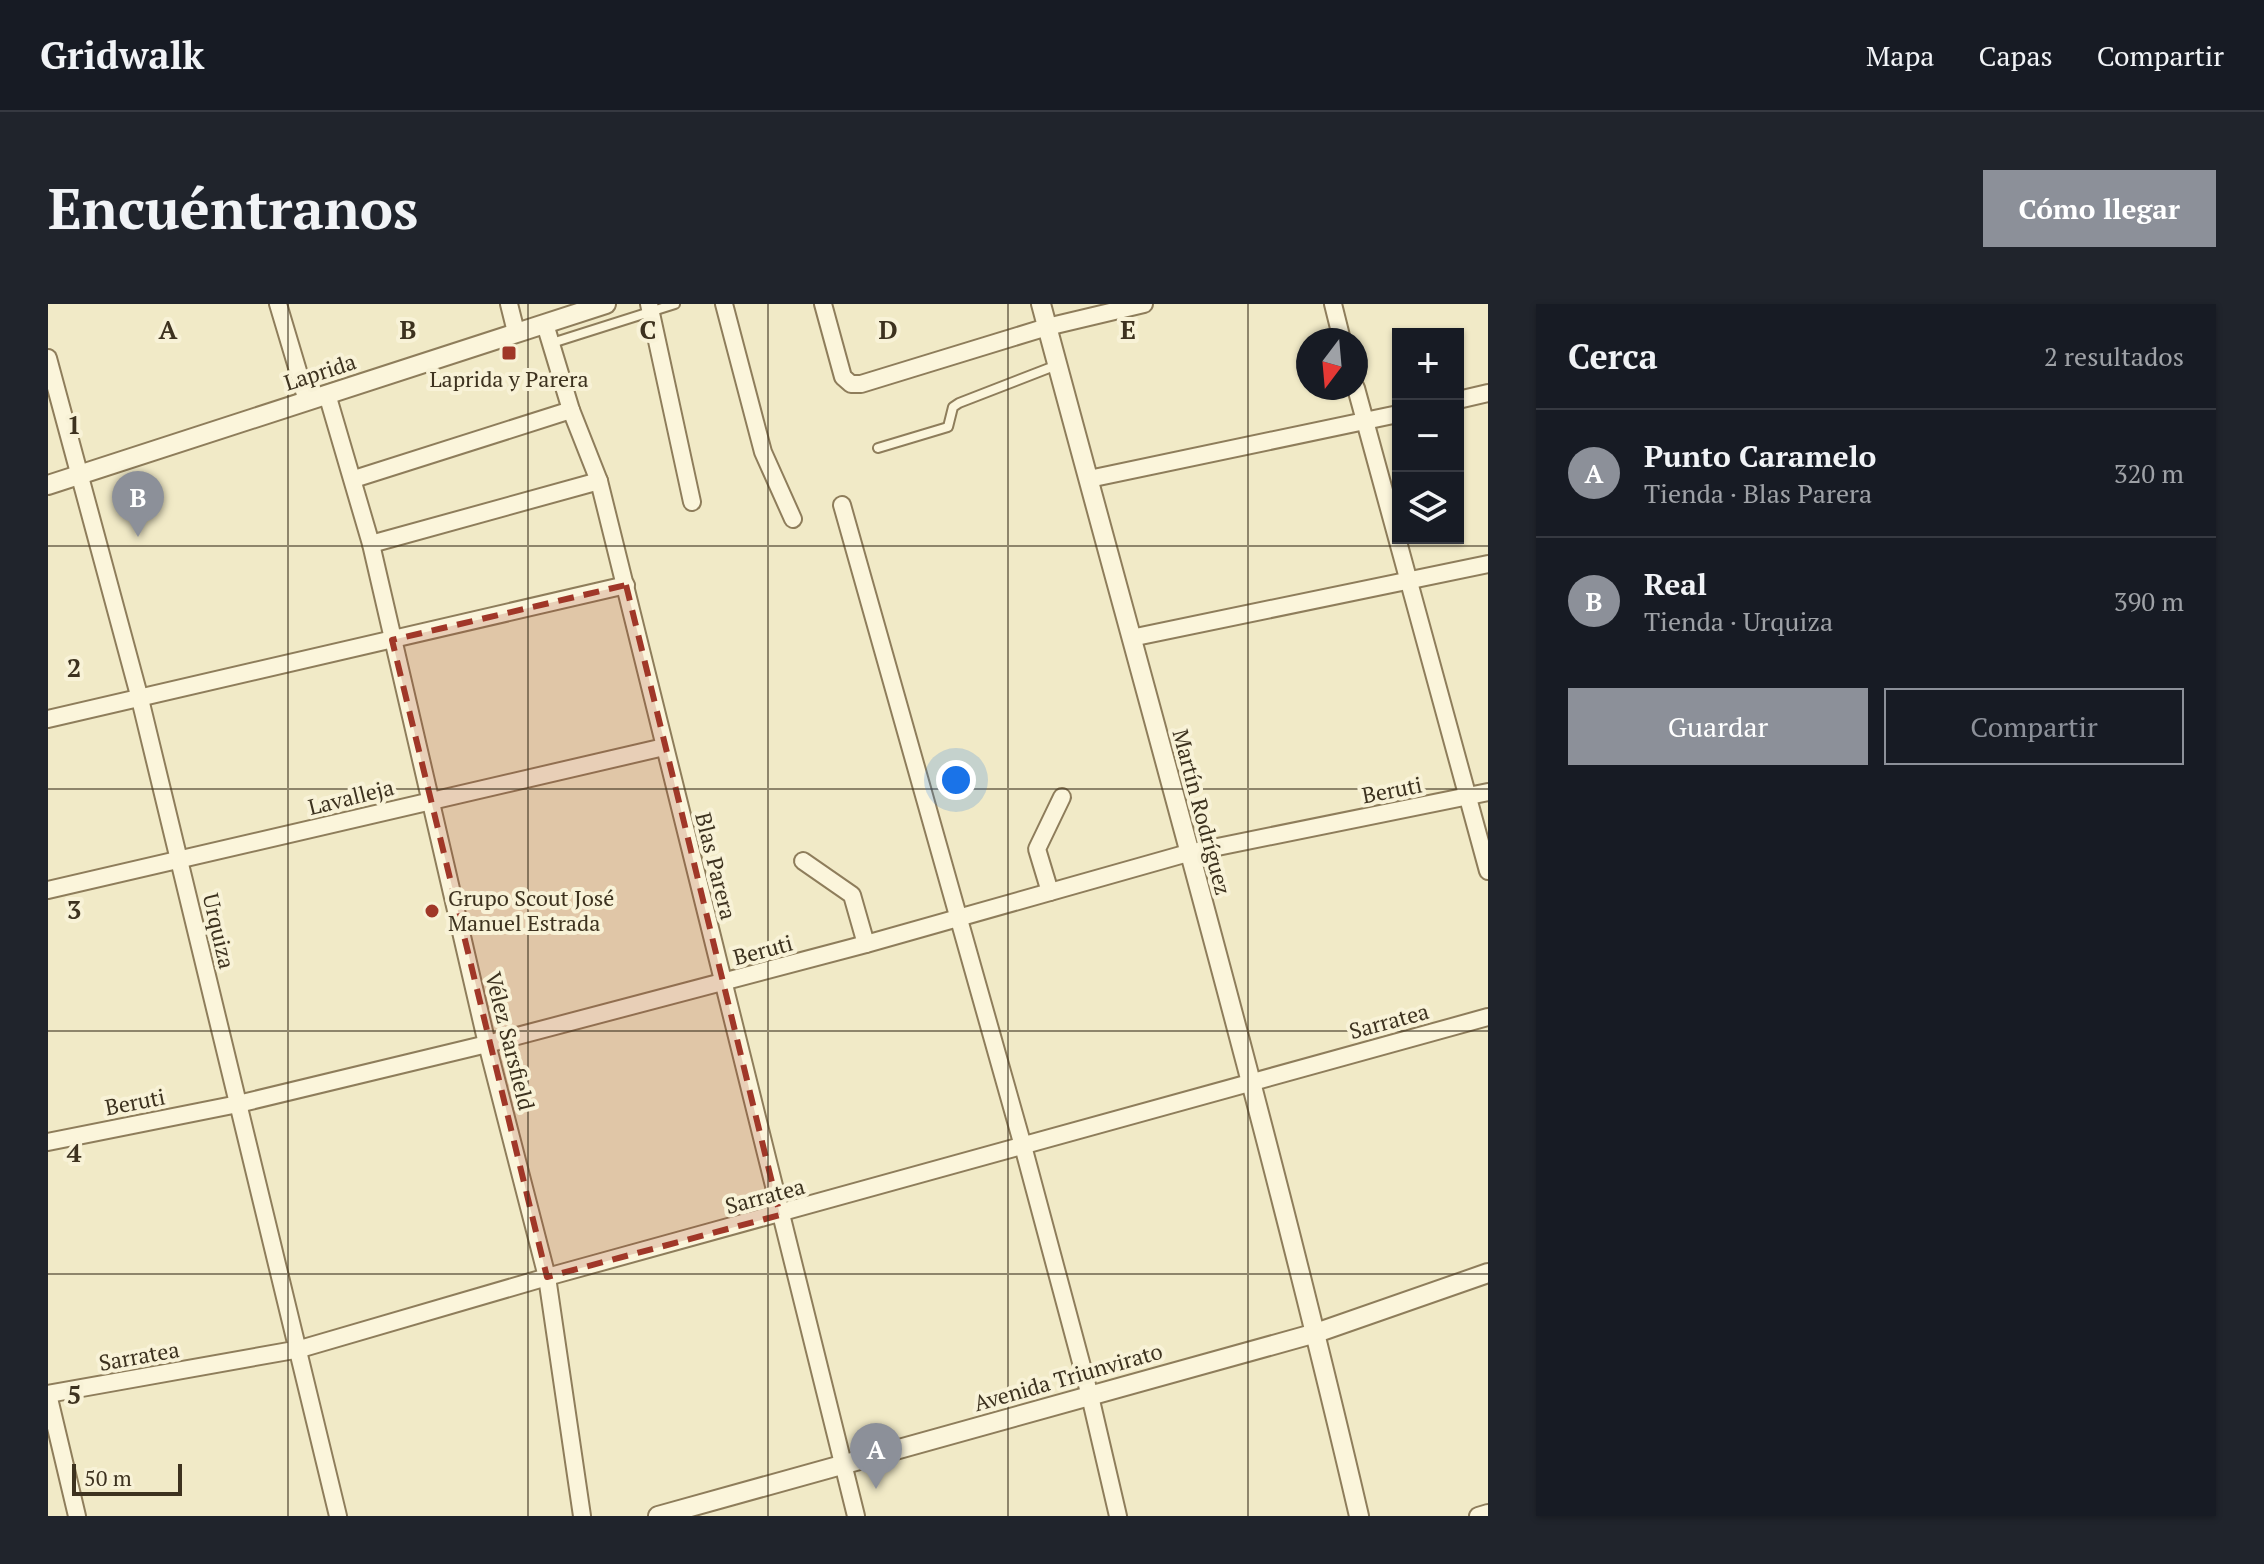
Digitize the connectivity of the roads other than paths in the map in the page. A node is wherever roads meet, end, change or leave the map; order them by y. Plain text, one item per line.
1 (278, 304) edge
2 (509, 304) edge
3 (606, 304) edge
4 (675, 304) edge
5 (724, 304) edge
6 (823, 304) edge
7 (1041, 304) edge
8 (1144, 304) edge
9 (1333, 304) edge
10 (650, 308) edge
11 (566, 310) edge
12 (545, 324) junction
13 (1047, 327) junction
14 (1339, 328) edge
15 (516, 332) junction
16 (552, 343) junction
17 (48, 358) edge
18 (1058, 365) junction
19 (1488, 393) edge
20 (327, 394) junction
21 (1464, 399) edge
22 (1359, 400) edge
23 (307, 401) junction
24 (571, 410) junction
25 (1392, 415) edge
26 (1365, 421) junction
27 (878, 448) dead end
28 (81, 475) junction
29 (354, 479) junction
30 (1089, 479) junction
31 (599, 481) junction
32 (48, 485) edge
33 (692, 502) dead end
34 (842, 505) dead end
35 (793, 519) dead end
36 (371, 544) junction
37 (1488, 564) edge
38 (1410, 582) junction
39 (626, 585) junction
40 (1131, 638) junction
41 (392, 640) junction
42 (140, 699) junction
43 (48, 719) edge
44 (664, 747) junction
45 (1488, 792) edge
46 (1062, 797) dead end
47 (1467, 797) junction
48 (430, 800) junction
49 (1188, 853) junction
50 (179, 861) junction
51 (803, 861) dead end
52 (1488, 871) edge
53 (48, 890) edge
54 (1050, 892) junction
55 (957, 919) junction
56 (866, 944) junction
57 (722, 984) junction
58 (1488, 1017) edge
59 (487, 1044) junction
60 (1250, 1081) junction
61 (238, 1104) junction
62 (48, 1142) edge
63 (1023, 1146) junction
64 (780, 1215) junction
65 (1488, 1273) edge
66 (547, 1277) junction
67 (1316, 1333) junction
68 (300, 1349) junction
69 (48, 1394) edge
70 (1090, 1396) junction
71 (844, 1464) junction
72 (1488, 1513) edge
73 (77, 1516) edge
74 (338, 1516) edge
75 (582, 1516) edge
76 (658, 1516) edge
77 (856, 1516) edge
78 (1118, 1516) edge
79 (1359, 1516) edge
80 (1478, 1516) edge

1 - 23 street
2 - 15 street
3 - 11 street, Laprida
4 - 10 lane
5 - 35 street
6 - 13 street
7 - 13 street, Martín Rodríguez
8 - 13 street
9 - 14 street
10 - 16 lane
10 - 33 street
11 - 12 street, Laprida
12 - 15 street, Laprida
12 - 16 street, Blas Parera
13 - 18 street, Martín Rodríguez
15 - 20 street, Laprida
16 - 24 street, Blas Parera
17 - 28 street, Urquiza
18 - 27 lane
18 - 30 street, Martín Rodríguez
19 - 21 street
20 - 23 street, Laprida
20 - 29 street, Vélez Sarsfield
22 - 26 street
23 - 28 street, Laprida
24 - 29 street
24 - 31 street, Blas Parera
25 - 26 street
26 - 30 street
26 - 38 street
28 - 32 street, Laprida
28 - 42 street, Urquiza
29 - 36 street, Vélez Sarsfield
30 - 40 street, Martín Rodríguez
31 - 36 street
31 - 39 street, Blas Parera
34 - 55 street
36 - 41 street, Vélez Sarsfield
37 - 38 street
38 - 40 street
38 - 47 street
39 - 41 street
39 - 44 street, Blas Parera
40 - 49 street, Martín Rodríguez
41 - 42 street
41 - 48 street, Vélez Sarsfield
42 - 43 street
42 - 50 street, Urquiza
44 - 48 street, Lavalleja
44 - 57 street, Blas Parera
45 - 47 street, Beruti
46 - 54 street
47 - 49 street, Beruti
47 - 52 street
48 - 50 street, Lavalleja
48 - 59 street, Vélez Sarsfield
49 - 54 street, Beruti
49 - 60 street, Martín Rodríguez
50 - 53 street, Lavalleja
50 - 61 street, Urquiza
51 - 56 street
54 - 55 street, Beruti
55 - 56 street, Beruti
55 - 63 street
56 - 57 street, Beruti
57 - 59 street, Beruti
57 - 64 street, Blas Parera
58 - 60 street, Sarratea
59 - 61 street, Beruti
59 - 66 street, Vélez Sarsfield
60 - 63 street, Sarratea
60 - 67 street, Martín Rodríguez
61 - 62 street, Beruti
61 - 68 street, Urquiza
63 - 64 street, Sarratea
63 - 70 street
64 - 66 street, Sarratea
64 - 71 street, Blas Parera
65 - 67 street, Avenida Triunvirato
66 - 68 street, Sarratea
66 - 75 street, Vélez Sarsfield
67 - 70 street, Avenida Triunvirato
67 - 79 street, Martín Rodríguez
68 - 69 street, Sarratea
68 - 74 street, Urquiza
69 - 73 street
70 - 71 street, Avenida Triunvirato
70 - 78 street
71 - 76 street, Avenida Triunvirato
71 - 77 street, Blas Parera
72 - 80 street

